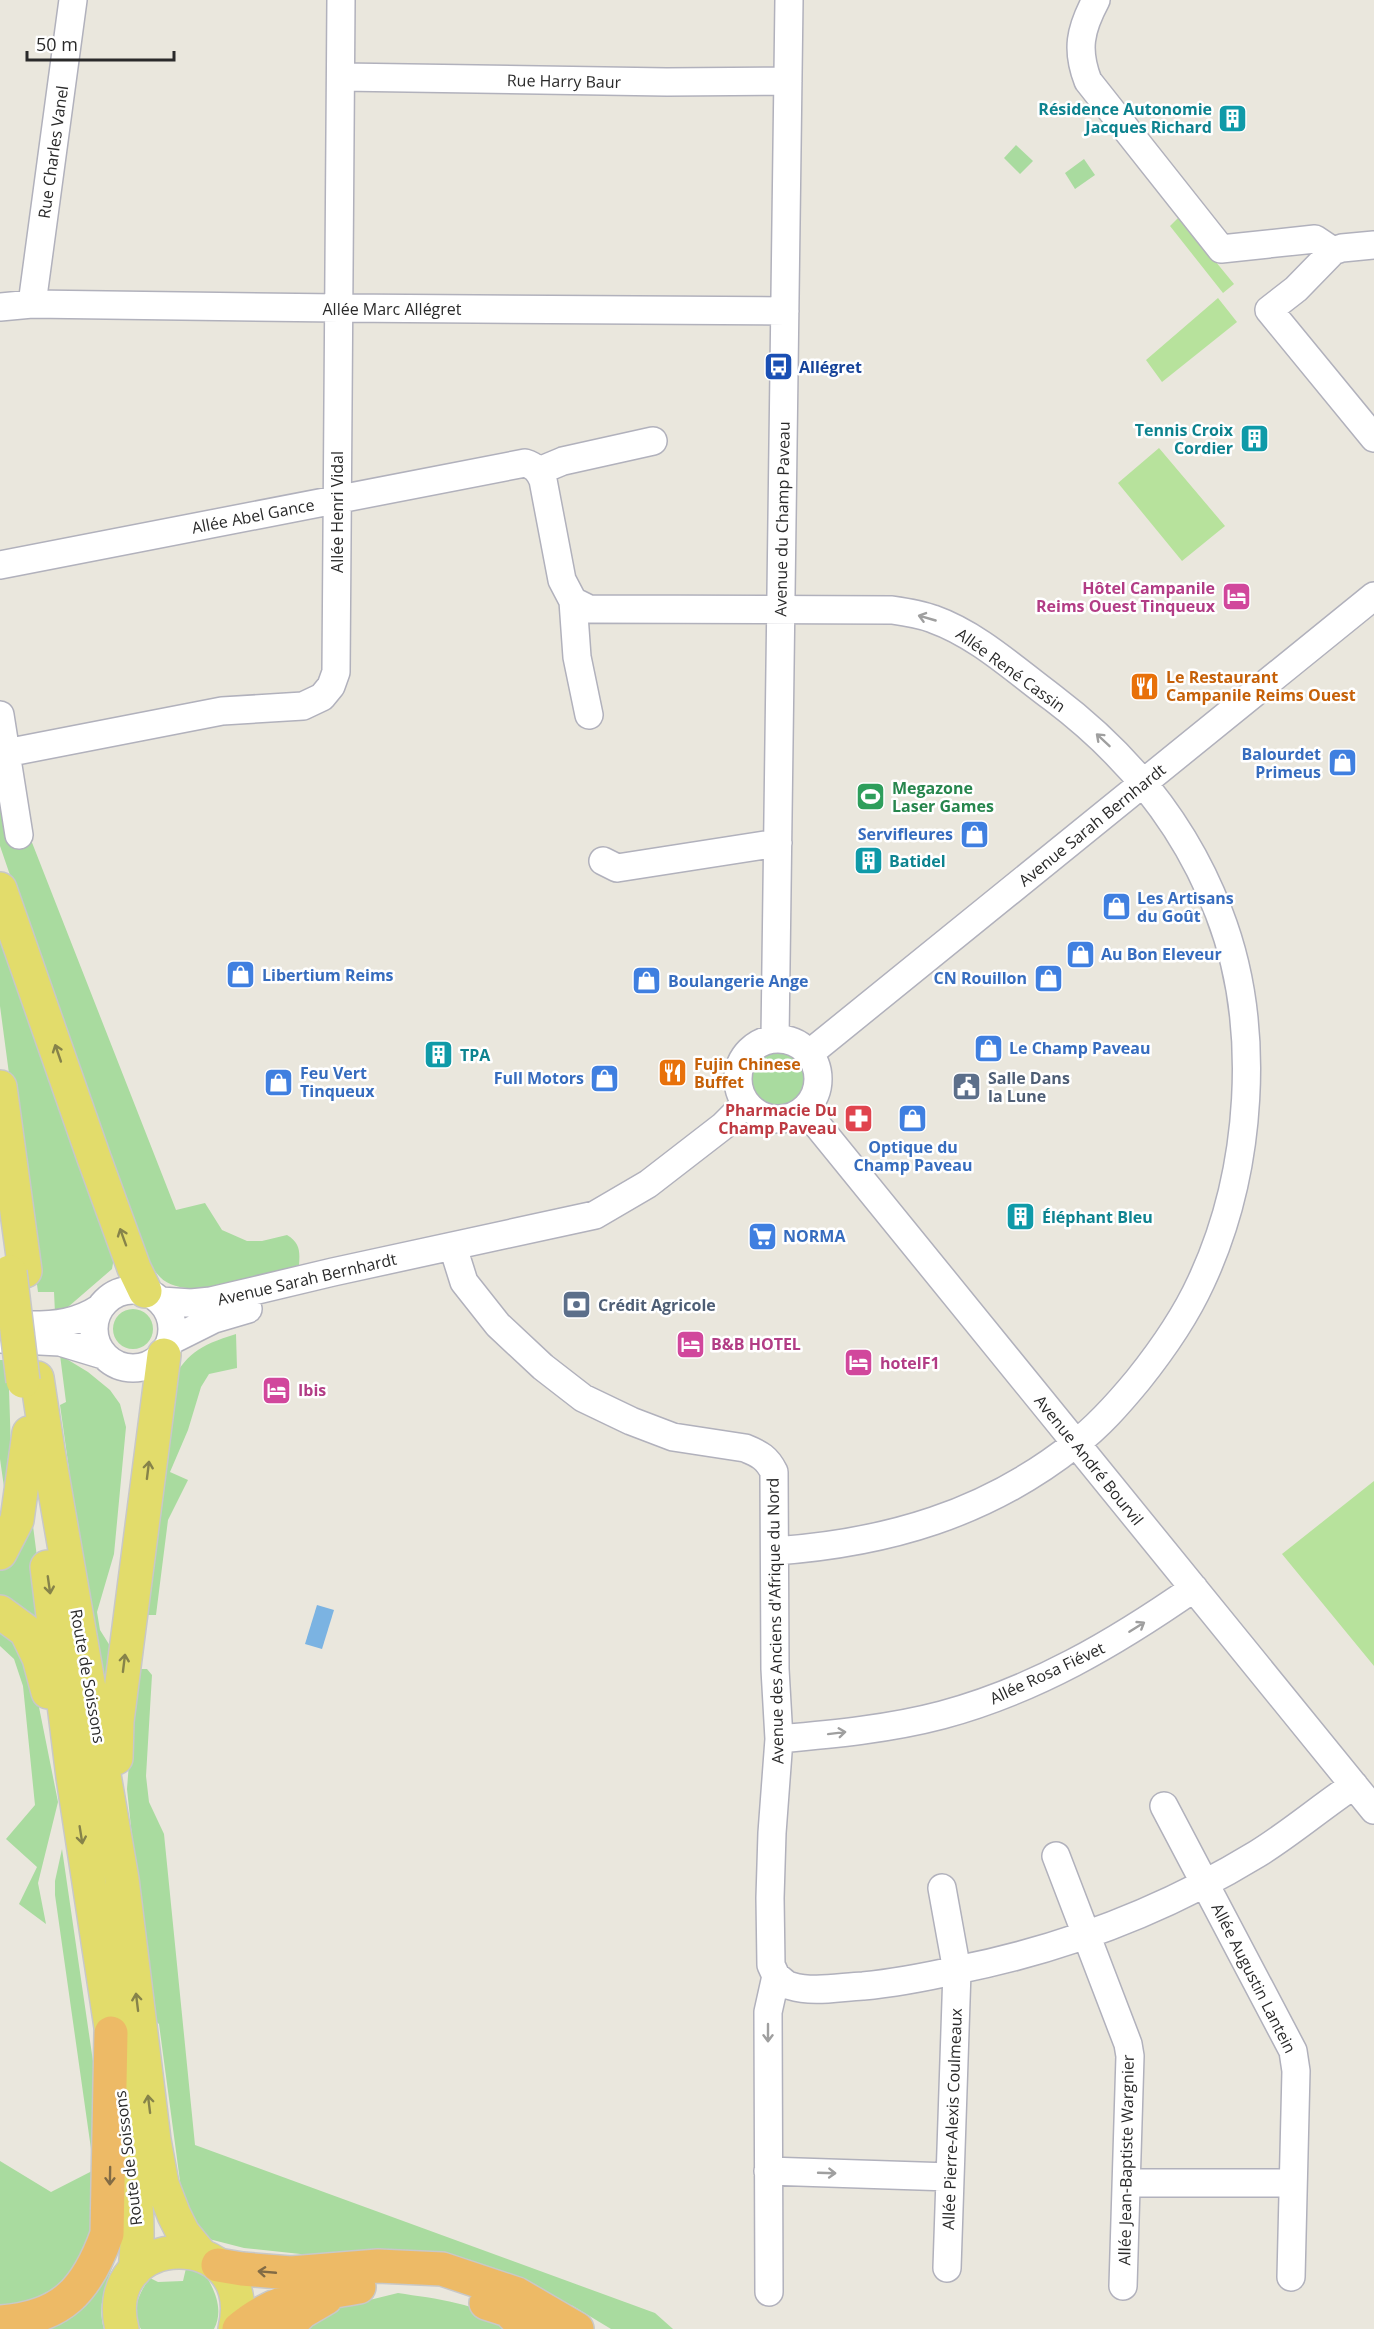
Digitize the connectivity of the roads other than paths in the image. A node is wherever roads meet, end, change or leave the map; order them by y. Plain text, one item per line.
1 (73, 0) edge
2 (341, 0) edge
3 (789, 0) edge
4 (1096, 0) edge
5 (341, 77) junction
6 (788, 81) junction
7 (1374, 245) edge
8 (1333, 251) junction
9 (32, 304) junction
10 (0, 307) edge
11 (339, 308) junction
12 (785, 311) junction
13 (1374, 438) edge
14 (653, 441) dead end
15 (539, 471) junction
16 (337, 500) junction
17 (0, 565) edge
18 (1374, 596) edge
19 (573, 601) junction
20 (781, 611) junction
21 (0, 715) edge
22 (589, 715) dead end
23 (6, 753) junction
24 (1143, 783) junction
25 (19, 835) dead end
26 (778, 843) junction
27 (603, 861) dead end
28 (0, 889) edge
29 (775, 1038) junction
30 (810, 1053) junction
31 (0, 1087) edge
32 (745, 1104) junction
33 (805, 1110) junction
34 (0, 1191) edge
35 (453, 1247) junction
36 (17, 1271) junction
37 (153, 1296) junction
38 (100, 1308) junction
39 (0, 1325) edge
40 (0, 1339) edge
41 (168, 1347) junction
42 (103, 1355) junction
43 (30, 1379) junction
44 (29, 1433) junction
45 (1076, 1444) junction
46 (776, 1551) junction
47 (0, 1553) edge
48 (1194, 1588) junction
49 (0, 1612) edge
50 (779, 1739) junction
51 (73, 1777) junction
52 (1354, 1785) junction
53 (1164, 1806) dead end
54 (1374, 1810) edge
55 (1056, 1856) dead end
56 (122, 1879) junction
57 (1206, 1883) junction
58 (942, 1888) dead end
59 (1087, 1935) junction
60 (957, 1971) junction
61 (776, 1976) junction
62 (111, 2033) junction
63 (768, 2171) junction
64 (950, 2177) junction
65 (1127, 2183) junction
66 (1293, 2183) junction
67 (210, 2260) junction
68 (947, 2268) dead end
69 (135, 2270) junction
70 (1291, 2277) dead end
71 (1123, 2286) dead end
72 (338, 2291) junction
73 (769, 2292) dead end
74 (0, 2322) edge
75 (122, 2329) edge
76 (237, 2329) edge
77 (285, 2329) edge
78 (527, 2329) edge
79 (576, 2329) edge

1 - 9 street, Rue Charles Vanel
2 - 5 street, Allée Henri Vidal
3 - 6 street, Avenue du Champ Paveau
4 - 8 street
5 - 6 street, Rue Harry Baur
5 - 11 street, Allée Henri Vidal
6 - 12 street, Avenue du Champ Paveau
7 - 8 street
8 - 13 street
9 - 10 street, Allée Marc Allégret
9 - 11 street, Allée Marc Allégret
11 - 12 street, Allée Marc Allégret
11 - 16 street, Allée Henri Vidal
12 - 20 street, Avenue du Champ Paveau
14 - 15 street
15 - 16 street, Allée Abel Gance
15 - 19 street
16 - 17 street, Allée Abel Gance
16 - 23 street, Allée Henri Vidal
18 - 24 street, Avenue Sarah Bernhardt
19 - 20 street
19 - 22 street
24 -> 20 street, Allée René Cassin
20 - 26 street, Avenue du Champ Paveau
21 - 23 street
23 - 25 street
24 - 30 street, Avenue Sarah Bernhardt
24 - 45 street, Allée René Cassin
26 - 27 street
26 - 29 street, Avenue du Champ Paveau
37 -> 28 main road
29 - 30 street
29 - 32 street
30 - 33 street
31 - 36 main road, Route de Soissons
32 - 33 street
32 - 35 street, Avenue Sarah Bernhardt
33 - 45 street, Avenue André Bourvil
34 - 36 main road, Route de Soissons
35 - 37 street, Avenue Sarah Bernhardt
35 - 41 street, Avenue Sarah Bernhardt
35 - 46 street, Avenue des Anciens d'Afrique du Nord
36 - 43 main road, Route de Soissons
37 - 38 street
37 - 41 street
38 - 39 street
38 - 42 street
40 - 42 street
41 - 42 street
56 -> 41 main road
43 - 44 main road, Route de Soissons
43 - 56 main road, Route de Soissons
44 - 47 main road
44 -> 51 main road, Route de Soissons
45 - 46 street, Allée René Cassin
45 - 48 street, Avenue André Bourvil
46 - 50 street, Avenue des Anciens d'Afrique du Nord
50 -> 48 street, Allée Rosa Fiévet
48 - 52 street, Avenue André Bourvil
49 - 51 main road
50 - 61 street, Avenue des Anciens d'Afrique du Nord
51 -> 62 main road, Route de Soissons
52 - 54 street, Avenue André Bourvil
52 - 57 street
53 - 57 street, Allée Augustin Lantein
55 - 59 street, Allée Jean-Baptiste Wargnier
67 -> 56 main road, Route de Soissons
57 - 59 street
57 - 66 street, Allée Augustin Lantein
58 - 60 street, Allée Pierre-Alexis Coulmeaux
59 - 60 street
59 - 65 street, Allée Jean-Baptiste Wargnier
60 - 61 street
60 - 64 street, Allée Pierre-Alexis Coulmeaux
61 -> 63 street, Avenue des Anciens d'Afrique du Nord
62 - 69 main road, Route de Soissons
62 -> 74 highway
63 -> 64 street
63 - 73 street, Avenue des Anciens d'Afrique du Nord
64 - 68 street, Allée Pierre-Alexis Coulmeaux
65 - 66 street
65 - 71 street, Allée Jean-Baptiste Wargnier
66 - 70 street, Allée Augustin Lantein
67 - 69 main road
67 - 76 main road, Route de Soissons
79 -> 67 highway
69 - 75 main road
72 - 76 highway
72 - 77 highway
72 - 78 highway

